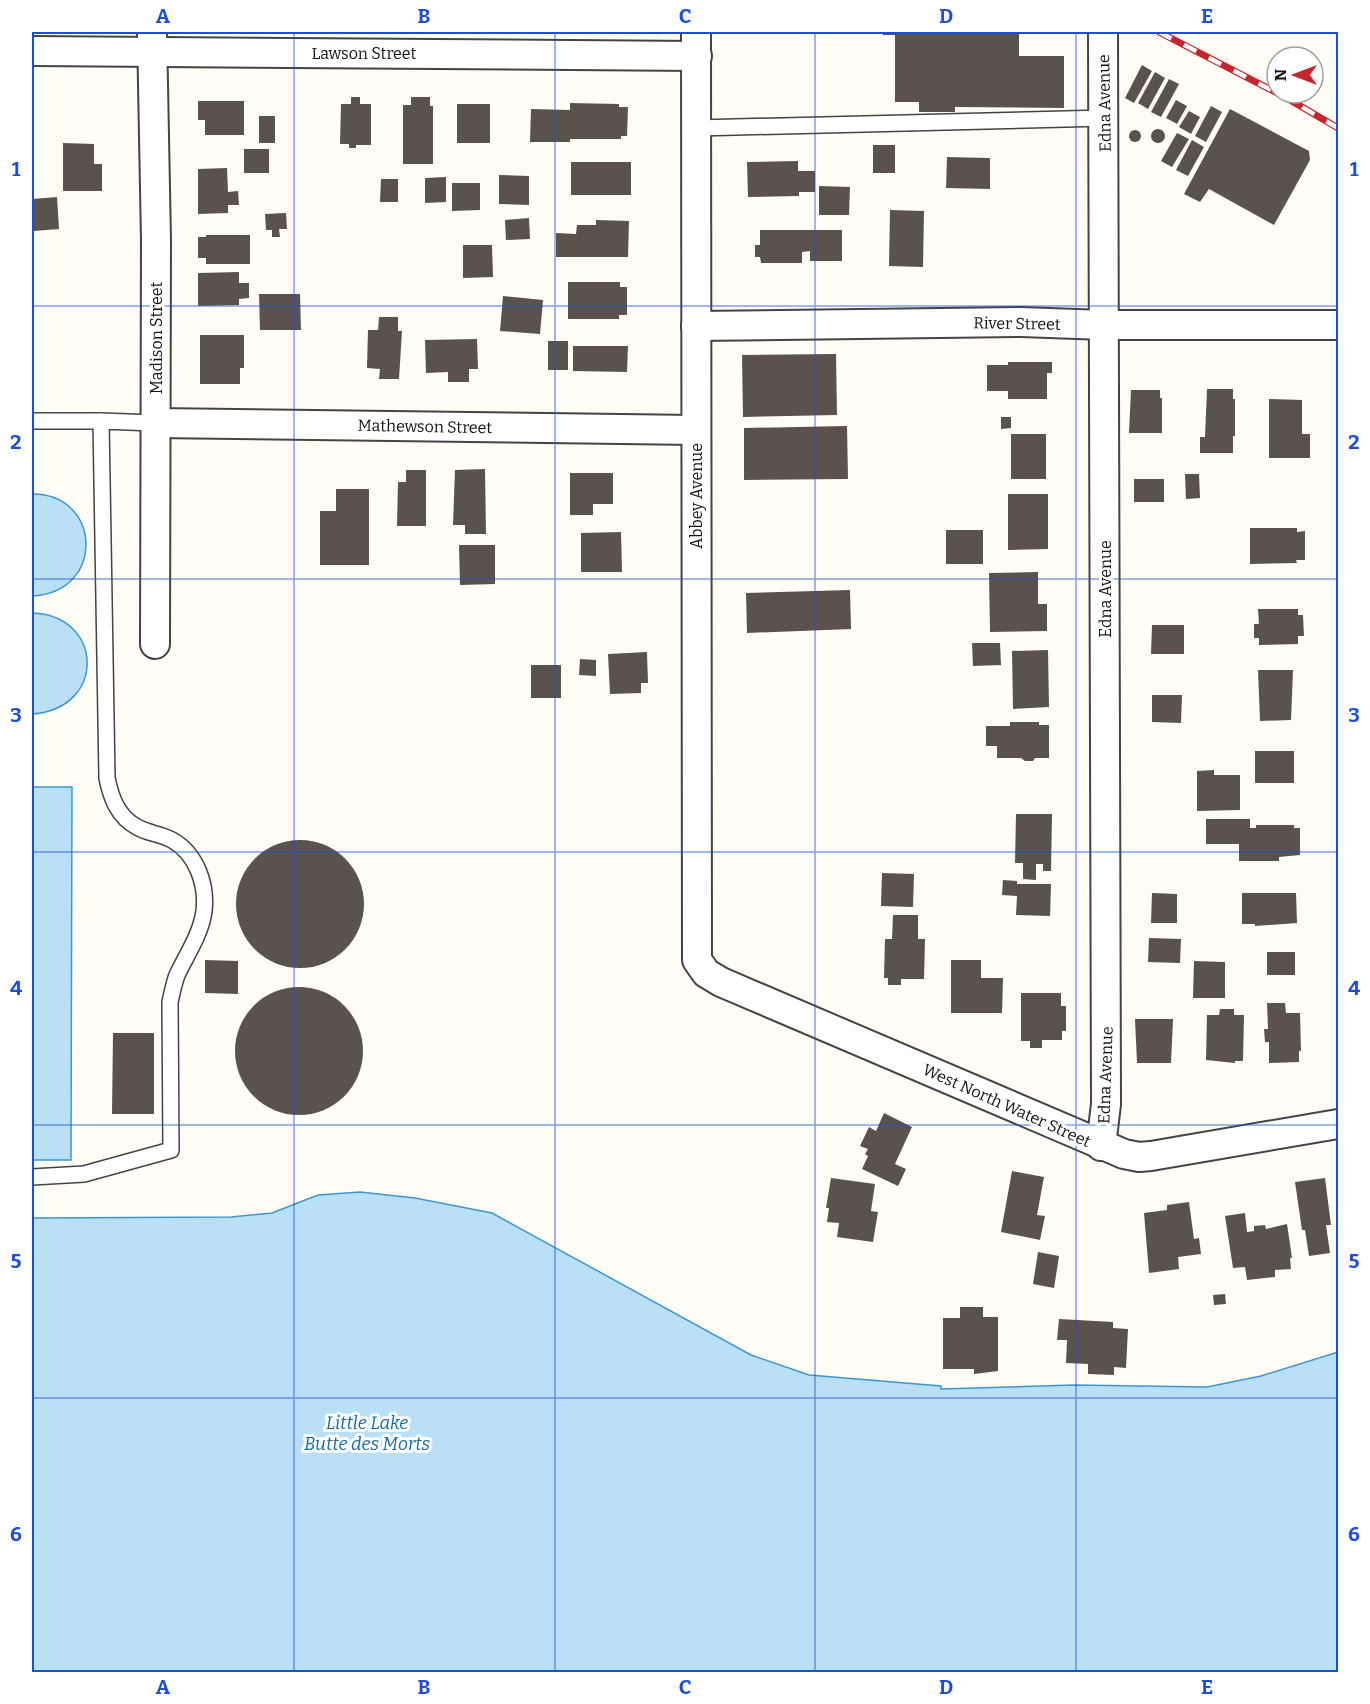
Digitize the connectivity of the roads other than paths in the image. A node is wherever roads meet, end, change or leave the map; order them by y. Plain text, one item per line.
1 (1103, 32) edge
2 (152, 42) edge
3 (696, 44) edge
4 (32, 51) edge
5 (1105, 118) junction
6 (696, 128) junction
7 (1105, 325) junction
8 (1338, 325) edge
9 (696, 326) junction
10 (32, 421) edge
11 (101, 421) junction
12 (155, 423) junction
13 (696, 430) junction
14 (155, 644) dead end
15 (697, 960) joint
16 (1338, 1124) edge
17 (1101, 1146) junction
18 (32, 1177) edge

1 - 5 street, Edna Avenue
2 - 3 street, Lawson Street
2 - 4 street, Lawson Street
2 - 12 street, Madison Street
3 - 6 street, Abbey Avenue
5 - 6 lane
5 - 7 street, Edna Avenue
6 - 9 street, Abbey Avenue
7 - 8 street, River Street
7 - 9 street, River Street
7 - 17 street, Edna Avenue
9 - 13 street, Abbey Avenue
10 - 11 lane
11 - 12 lane
11 - 18 lane
12 - 13 street, Mathewson Street
12 - 14 street, Madison Street
13 - 15 street, Abbey Avenue
15 - 17 street, West North Water Street
16 - 17 street, West North Water Street

